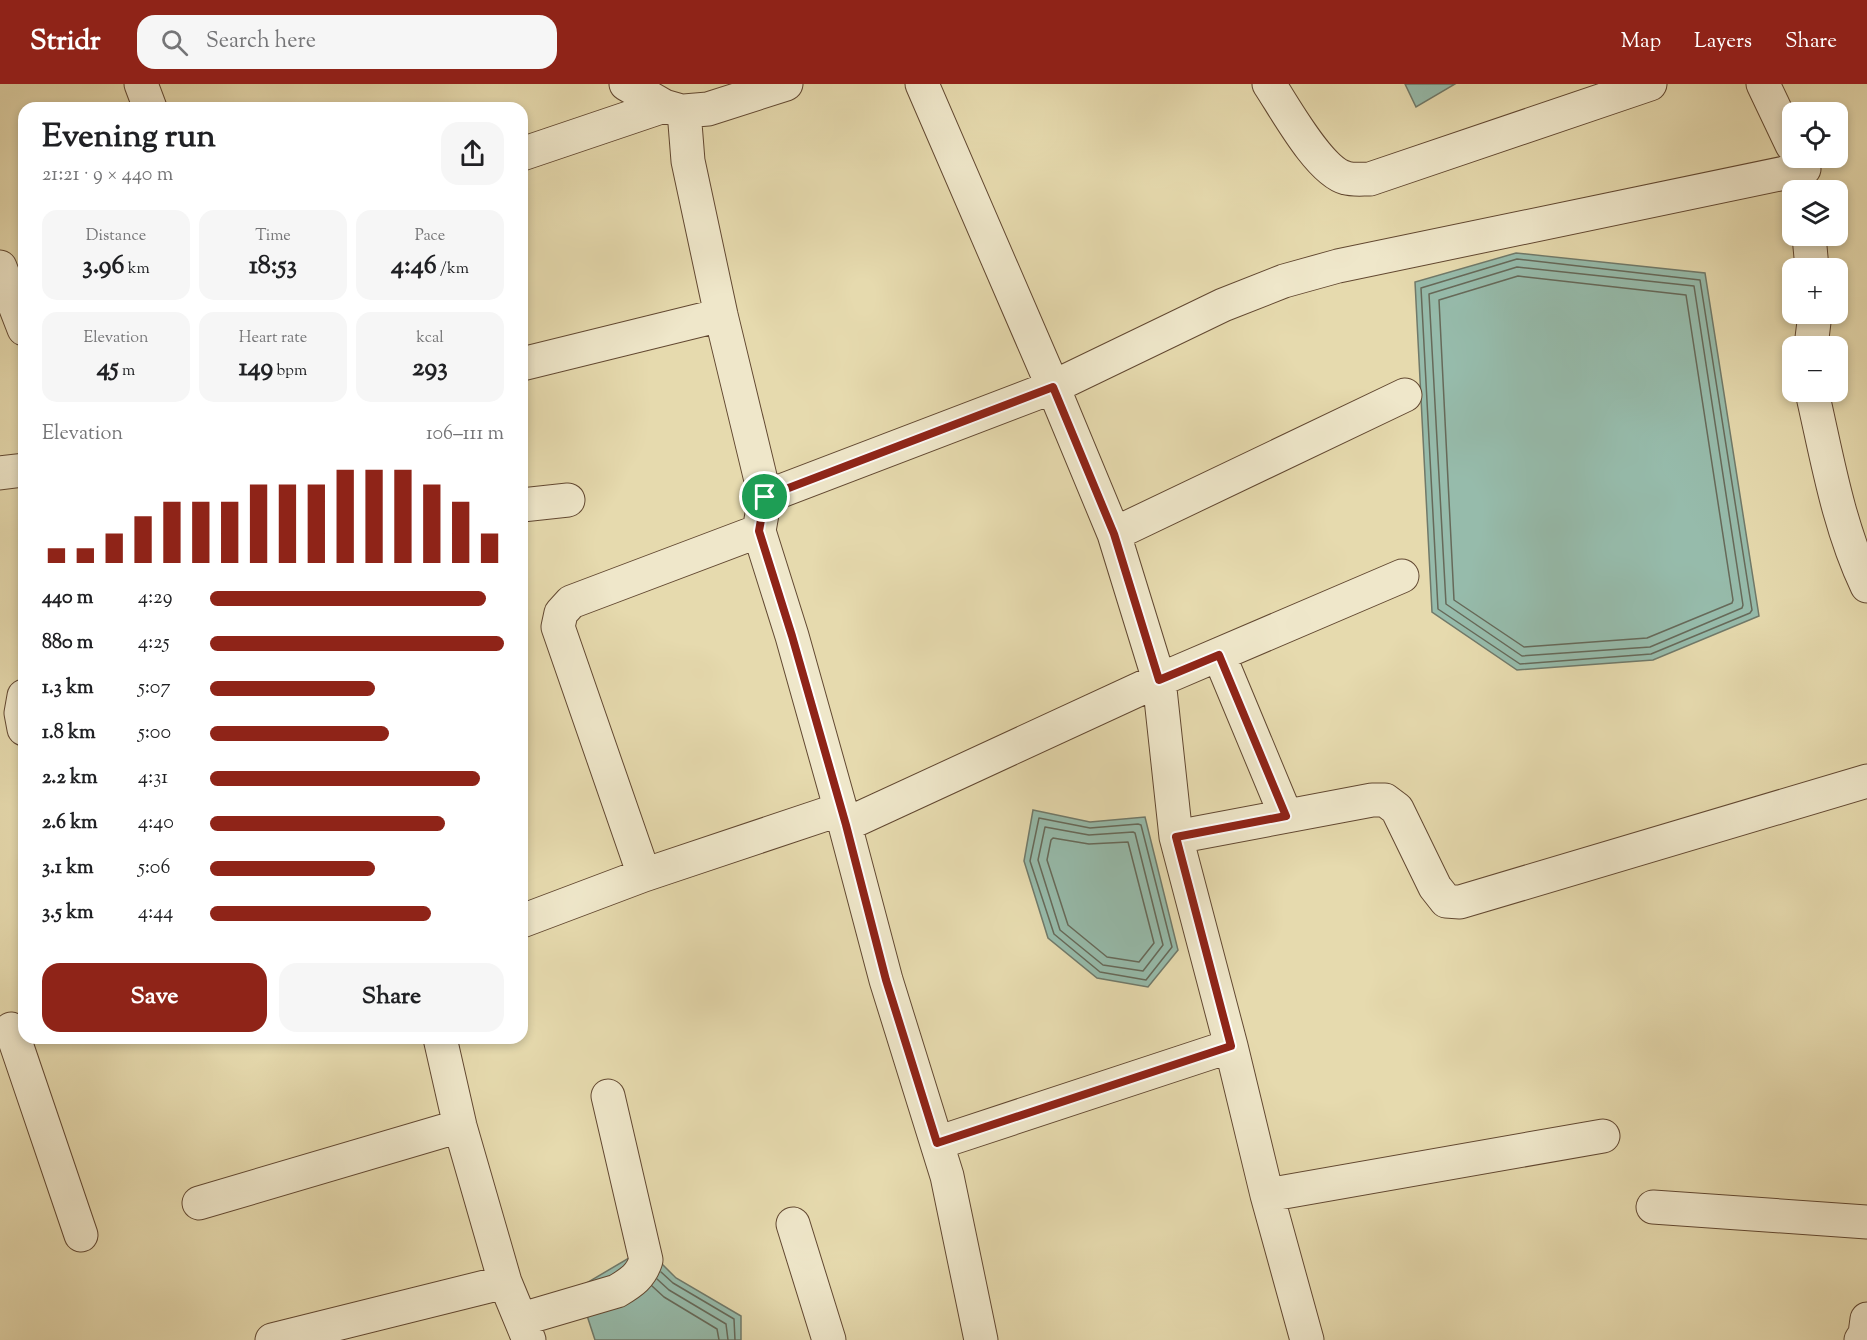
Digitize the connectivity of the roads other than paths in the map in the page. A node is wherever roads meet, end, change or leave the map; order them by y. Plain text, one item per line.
1 (141, 84) edge
2 (626, 84) edge
3 (786, 84) edge
4 (922, 84) edge
5 (1269, 84) edge
6 (1650, 84) edge
7 (1763, 84) edge
8 (148, 102) edge
9 (674, 109) junction
10 (1782, 126) edge
11 (528, 152) edge
12 (1791, 168) edge
13 (0, 267) edge
14 (18, 314) edge
15 (721, 315) junction
16 (528, 363) edge
17 (1053, 387) junction
18 (1405, 395) dead end
19 (1814, 402) edge
20 (18, 471) edge
21 (0, 473) edge
22 (765, 497) junction
23 (568, 500) dead end
24 (528, 504) edge
25 (759, 531) junction
26 (1114, 534) junction
27 (1402, 576) dead end
28 (1866, 581) edge
29 (1219, 655) junction
30 (1159, 680) junction
31 (1867, 781) edge
32 (1286, 816) junction
33 (843, 817) junction
34 (1176, 837) junction
35 (644, 875) junction
36 (528, 919) edge
37 (12, 1029) edge
38 (441, 1044) edge
39 (1231, 1046) junction
40 (608, 1096) dead end
41 (460, 1126) junction
42 (1603, 1136) dead end
43 (937, 1143) junction
44 (1267, 1195) junction
45 (200, 1203) dead end
46 (1653, 1206) dead end
47 (1867, 1222) edge
48 (793, 1224) dead end
49 (81, 1235) dead end
50 (505, 1282) junction
51 (1867, 1319) edge
52 (525, 1329) edge
53 (272, 1340) edge
54 (829, 1340) edge
55 (981, 1340) edge
56 (1307, 1340) edge
57 (1861, 1340) edge

1 - 8 street
2 - 9 street
3 - 9 street
4 - 17 street
5 - 6 street
7 - 10 street
9 - 11 street
9 - 15 street
12 - 17 street
13 - 14 street
15 - 16 street
15 - 22 street
17 - 22 street
17 - 26 street
18 - 26 street
19 - 28 street
20 - 21 street
22 - 25 street
23 - 24 street
25 - 33 street
25 - 35 street
26 - 30 street
27 - 29 street
29 - 30 street
29 - 32 street
30 - 33 street
30 - 34 street
31 - 32 street
32 - 34 street
33 - 35 street
33 - 43 street
34 - 39 street
35 - 36 street
37 - 49 street
38 - 41 street
39 - 43 street
39 - 44 street
40 - 52 street
41 - 45 street
41 - 50 street
42 - 44 street
43 - 55 street
44 - 56 street
46 - 47 street
48 - 54 street
50 - 52 street
50 - 53 street
51 - 57 street

